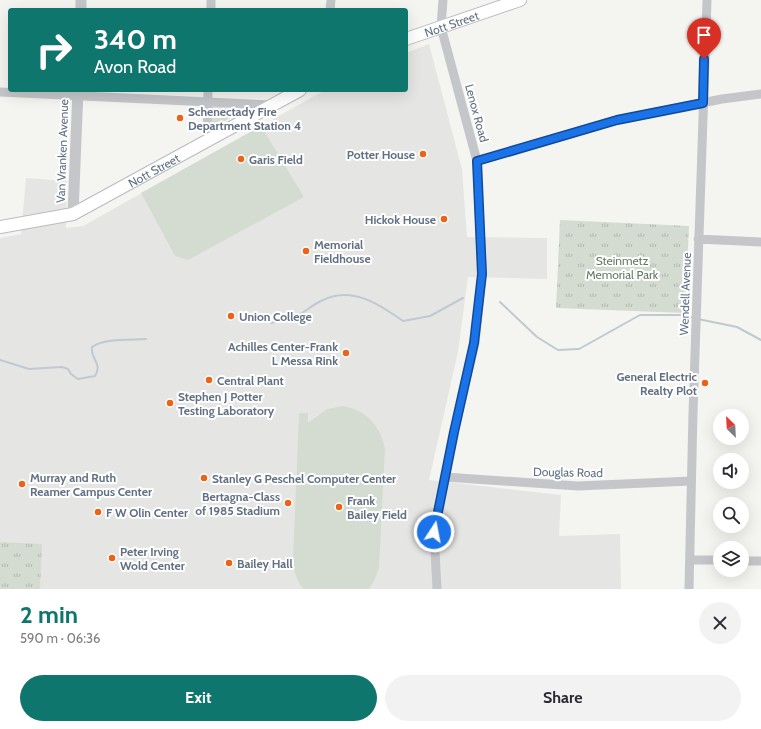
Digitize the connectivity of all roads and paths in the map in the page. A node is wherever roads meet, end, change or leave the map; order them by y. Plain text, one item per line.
1 (443, 0) edge
2 (520, 0) edge
3 (707, 0) edge
4 (441, 27) junction
5 (408, 39) edge
6 (0, 92) edge
7 (208, 92) edge
8 (296, 92) edge
9 (78, 93) edge
10 (761, 94) edge
11 (207, 101) junction
12 (703, 103) junction
13 (271, 105) junction
14 (207, 141) junction
15 (477, 161) junction
16 (73, 214) junction
17 (0, 227) edge
18 (698, 239) junction
19 (761, 242) edge
20 (445, 477) junction
21 (691, 481) junction
22 (690, 560) junction
23 (713, 560) edge
24 (749, 561) edge
25 (761, 561) edge
26 (437, 589) edge
27 (688, 589) edge

1 - 4 street, Lenox Road
2 - 4 main road, Nott Street
3 - 12 street, Wendell Avenue
4 - 5 main road, Nott Street
4 - 15 street, Lenox Road
6 - 9 street
7 - 11 street
8 - 13 main road, Nott Street
9 - 11 street
9 - 16 street, Van Vranken Avenue
10 - 12 street
11 - 13 street
11 - 14 street
12 - 15 street
12 - 18 street, Wendell Avenue
13 - 14 main road, Nott Street
14 - 16 main road, Nott Street
15 - 20 street, Lenox Road
16 - 17 main road, Nott Street
18 - 19 street
18 - 21 street, Wendell Avenue
20 - 21 street, Douglas Road
20 - 26 street, Lenox Road
21 - 22 street, Wendell Avenue
22 - 23 street
22 - 27 street, Wendell Avenue
24 - 25 street

